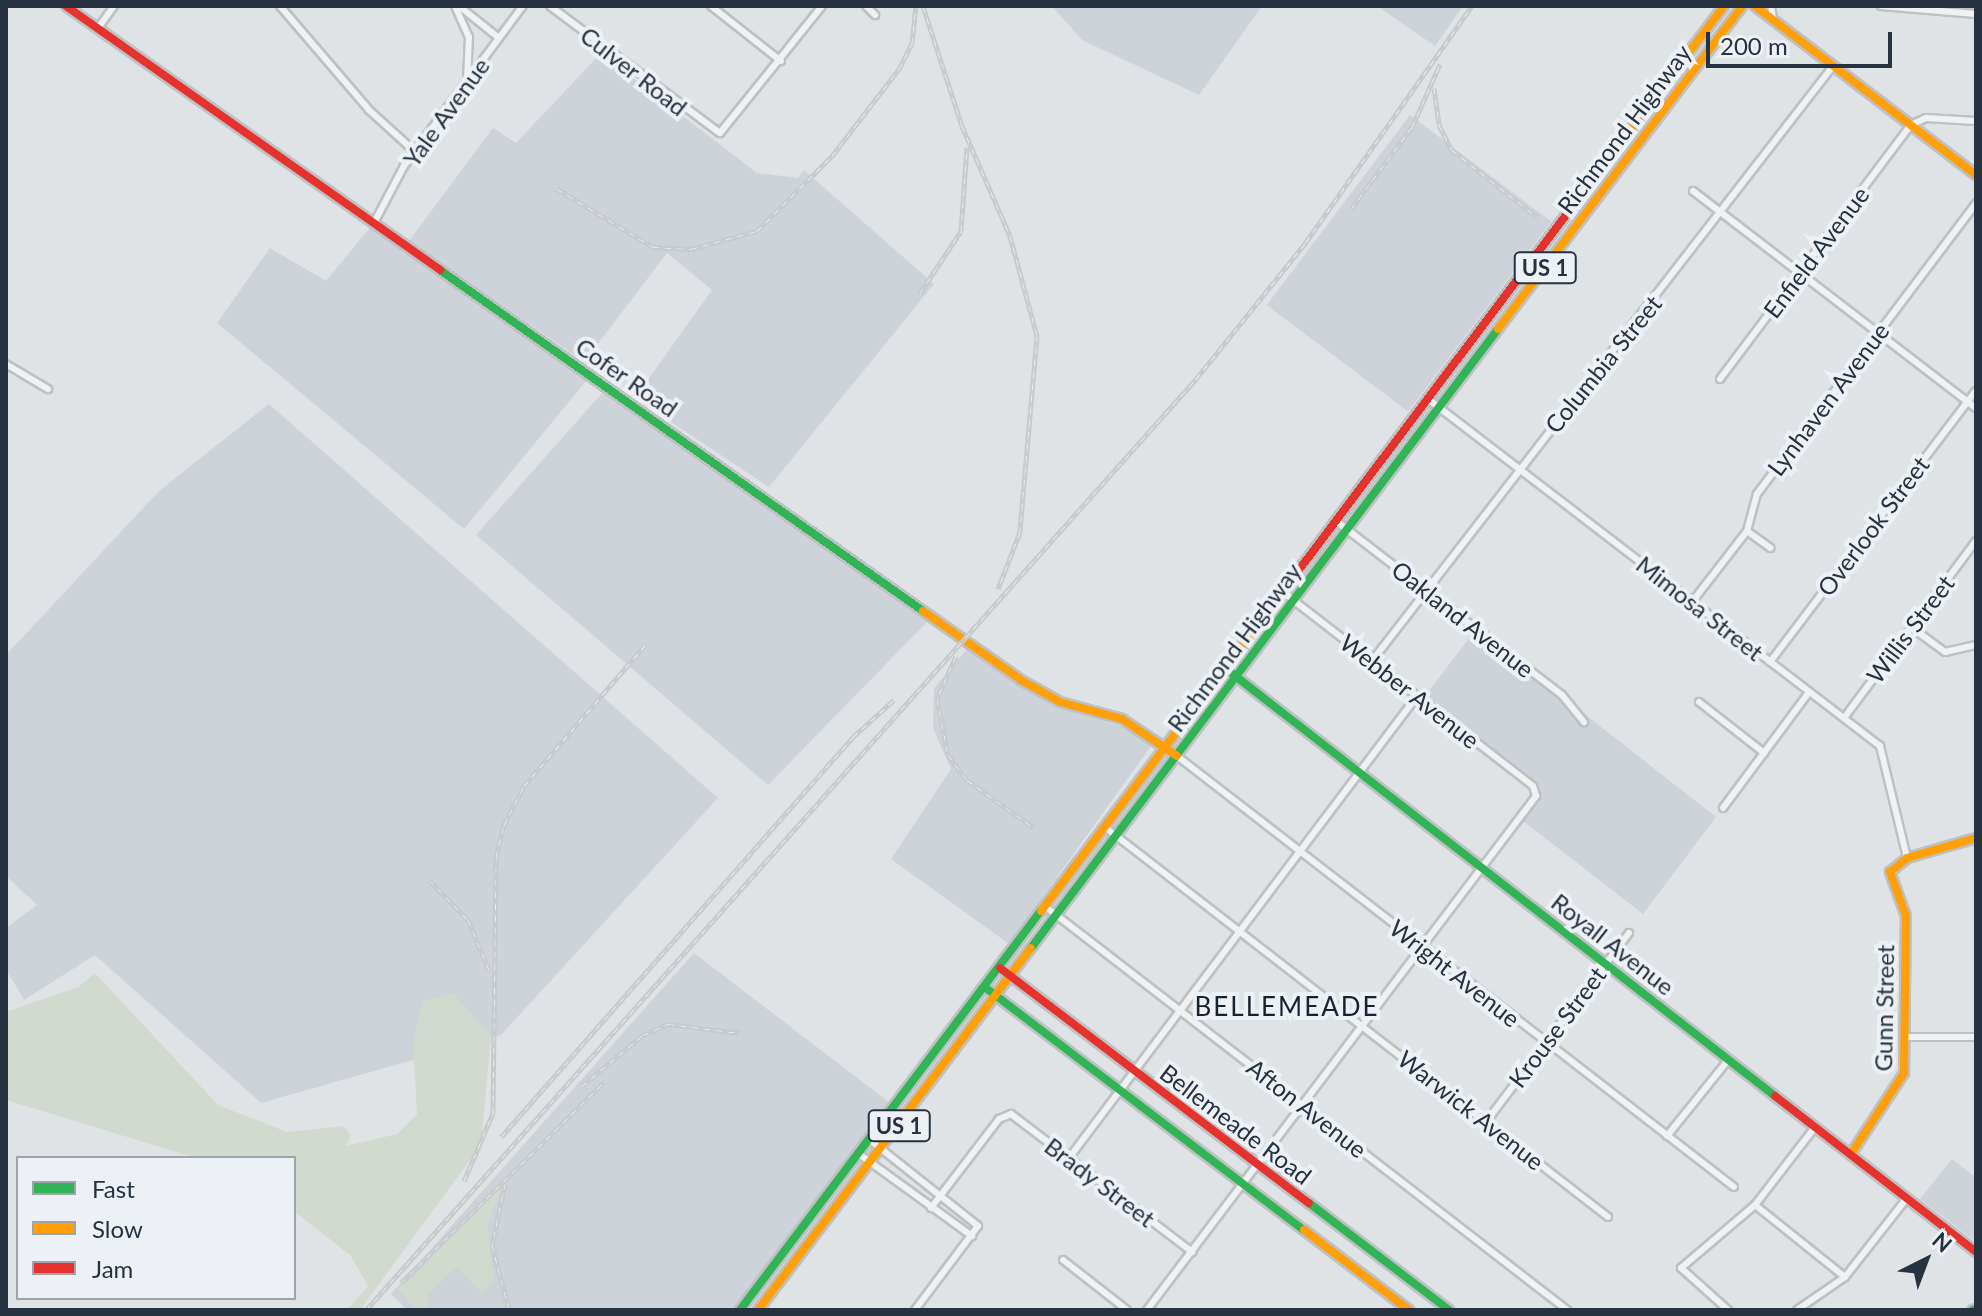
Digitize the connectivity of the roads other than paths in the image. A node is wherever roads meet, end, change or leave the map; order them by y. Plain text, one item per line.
1 (66, 6) edge
2 (114, 6) edge
3 (280, 6) edge
4 (457, 6) edge
5 (523, 6) edge
6 (550, 6) edge
7 (711, 6) edge
8 (822, 6) edge
9 (866, 6) edge
10 (1724, 6) edge
11 (1742, 6) edge
12 (1755, 6) edge
13 (1771, 6) edge
14 (1881, 6) edge
15 (1951, 9) edge
16 (1976, 14) edge
17 (875, 15) dead end
18 (1773, 19) junction
19 (98, 28) junction
20 (499, 38) junction
21 (781, 61) junction
22 (1833, 66) junction
23 (466, 83) junction
24 (1976, 121) edge
25 (1911, 125) junction
26 (414, 151) junction
27 (1976, 175) edge
28 (1693, 191) dead end
29 (1976, 203) edge
30 (1722, 213) junction
31 (375, 221) junction
32 (1800, 273) junction
33 (1878, 333) junction
34 (6, 364) edge
35 (1720, 379) dead end
36 (48, 389) dead end
37 (1976, 391) edge
38 (1428, 399) junction
39 (1968, 402) junction
40 (1439, 407) junction
41 (1976, 408) edge
42 (1520, 469) junction
43 (1336, 521) junction
44 (1347, 530) junction
45 (1747, 531) junction
46 (1976, 541) edge
47 (1770, 548) dead end
48 (1427, 591) junction
49 (1283, 592) junction
50 (1294, 600) junction
51 (1692, 602) junction
52 (1911, 627) junction
53 (1976, 645) edge
54 (1372, 661) junction
55 (1770, 662) junction
56 (1225, 668) junction
57 (1236, 677) junction
58 (1809, 692) junction
59 (1417, 696) junction
60 (1699, 702) dead end
61 (1844, 718) junction
62 (1584, 722) dead end
63 (1166, 747) junction
64 (1764, 753) junction
65 (1177, 756) junction
66 (1359, 773) junction
67 (1723, 808) dead end
68 (1106, 828) junction
69 (1117, 836) junction
70 (1976, 838) edge
71 (1298, 852) junction
72 (1907, 858) junction
73 (1482, 868) junction
74 (1046, 907) junction
75 (1057, 916) junction
76 (1240, 931) junction
77 (1629, 933) dead end
78 (1423, 948) junction
79 (1605, 963) junction
80 (1000, 968) junction
81 (1011, 977) junction
82 (986, 988) junction
83 (997, 996) junction
84 (1181, 1010) junction
85 (1363, 1026) junction
86 (1904, 1037) junction
87 (1976, 1037) edge
88 (1546, 1042) junction
89 (1729, 1059) junction
90 (1135, 1072) junction
91 (1121, 1090) junction
92 (1303, 1105) junction
93 (1486, 1122) junction
94 (1815, 1127) junction
95 (1667, 1136) junction
96 (870, 1140) junction
97 (881, 1149) junction
98 (859, 1154) junction
99 (1851, 1154) junction
100 (1069, 1158) junction
101 (870, 1162) junction
102 (1258, 1165) junction
103 (1244, 1184) junction
104 (1734, 1187) dead end
105 (941, 1195) junction
106 (1907, 1198) junction
107 (1755, 1205) junction
108 (931, 1208) junction
109 (1608, 1217) dead end
110 (972, 1235) junction
111 (1192, 1252) junction
112 (1976, 1252) edge
113 (1063, 1260) dead end
114 (1845, 1277) junction
115 (919, 1309) edge
116 (740, 1310) edge
117 (758, 1310) edge
118 (1127, 1310) edge
119 (1147, 1310) edge
120 (1409, 1310) edge
121 (1449, 1310) edge
122 (1567, 1310) edge
123 (1728, 1310) edge
124 (1797, 1310) edge

1 - 19 main road, Cofer Road
2 - 19 street
3 - 26 street
4 - 20 street
4 - 23 street
5 - 20 street, Yale Avenue
6 - 21 street, Culver Road
7 - 21 street
8 - 21 street
9 - 17 street
10 - 38 main road, Richmond Highway / US 1
11 - 40 main road, Richmond Highway / US 1
12 - 18 main road
13 - 18 street
14 - 15 street
15 - 16 street
18 - 22 main road
19 - 31 main road, Cofer Road
20 - 23 street, Yale Avenue
22 - 25 main road
22 - 30 street, Columbia Street
23 - 26 street, Yale Avenue
24 - 25 street
25 - 27 main road
25 - 32 street, Enfield Avenue
26 - 31 street, Yale Avenue
28 - 30 street
29 - 33 street, Lynhaven Avenue
30 - 32 street
30 - 42 street, Columbia Street
31 - 63 main road, Cofer Road
32 - 33 street
32 - 35 street, Enfield Avenue
33 - 39 street
33 - 45 street, Lynhaven Avenue
34 - 36 street
37 - 39 street, Overlook Street
38 - 40 street, Mimosa Street
38 - 43 main road, Richmond Highway / US 1
39 - 41 street
39 - 55 street, Overlook Street
40 - 42 street, Mimosa Street
40 - 44 main road, Richmond Highway / US 1
42 - 48 street, Columbia Street
42 - 51 street, Mimosa Street
43 - 44 street, Oakland Avenue
43 - 49 main road, Richmond Highway / US 1
44 - 48 street, Oakland Avenue
44 - 50 main road, Richmond Highway / US 1
45 - 47 street
45 - 51 street, Lynhaven Avenue
46 - 52 street, Willis Street
48 - 54 street, Columbia Street
48 - 62 street, Oakland Avenue
49 - 50 street, Webber Avenue
49 - 56 main road, Richmond Highway / US 1
50 - 54 street, Webber Avenue
50 - 57 main road, Richmond Highway / US 1
51 - 55 street, Mimosa Street
52 - 53 street
52 - 61 street, Willis Street
54 - 59 street, Webber Avenue
55 - 58 street, Mimosa Street
56 - 57 main road, Royall Avenue
56 - 63 main road, Richmond Highway / US 1
57 - 65 main road, Richmond Highway / US 1
57 - 66 main road, Royall Avenue
58 - 61 street, Mimosa Street
58 - 64 street
59 - 66 street
59 - 73 street, Webber Avenue
60 - 64 street
61 - 72 street, Mimosa Street
63 - 65 main road, Cofer Road
63 - 68 main road, Richmond Highway / US 1
64 - 67 street
65 - 69 main road, Richmond Highway / US 1
65 - 71 street, Wright Avenue
66 - 71 street
66 - 73 main road, Royall Avenue
68 - 69 street, Warwick Avenue
68 - 74 main road, Richmond Highway / US 1
69 - 75 main road, Richmond Highway / US 1
69 - 76 street, Warwick Avenue
70 - 72 main road
71 - 76 street
71 - 78 street, Wright Avenue
72 - 86 main road, Gunn Street
73 - 78 street
73 - 79 main road, Royall Avenue
74 - 75 street, Afton Avenue
74 - 80 main road, Richmond Highway / US 1
75 - 81 main road, Richmond Highway / US 1
75 - 84 street, Afton Avenue
76 - 84 street
76 - 85 street, Warwick Avenue
77 - 79 street, Krouse Street
78 - 85 street
78 - 88 street, Wright Avenue
79 - 88 street, Krouse Street
79 - 89 main road, Royall Avenue
80 - 81 main road, Bellemeade Road
80 - 82 main road, Richmond Highway / US 1
81 - 83 main road, Richmond Highway / US 1
81 - 90 main road, Bellemeade Road
82 - 83 main road, Bellemeade Road
82 - 96 main road, Richmond Highway / US 1
83 - 91 main road, Bellemeade Road
83 - 97 main road, Richmond Highway / US 1
84 - 90 street
84 - 92 street, Afton Avenue
85 - 92 street
85 - 93 street, Warwick Avenue
86 - 87 street
86 - 99 main road, Gunn Street
88 - 93 street, Krouse Street
88 - 95 street, Wright Avenue
89 - 94 main road, Royall Avenue
89 - 95 street
90 - 91 street
90 - 102 main road, Bellemeade Road
91 - 100 street
91 - 103 main road, Bellemeade Road
92 - 102 street
92 - 122 street, Afton Avenue
93 - 109 street, Warwick Avenue
94 - 99 main road, Royall Avenue
94 - 107 street
95 - 104 street, Wright Avenue
96 - 97 street
96 - 98 main road, Richmond Highway / US 1
97 - 101 main road, Richmond Highway / US 1
97 - 105 street
98 - 101 street
98 - 116 main road, Richmond Highway / US 1
99 - 106 main road, Royall Avenue
100 - 105 street, Brady Street
100 - 111 street, Brady Street
101 - 108 street
101 - 117 main road, Richmond Highway / US 1
102 - 103 street
102 - 121 main road, Bellemeade Road
103 - 111 street
103 - 120 main road, Bellemeade Road
105 - 108 street
105 - 110 street
106 - 112 main road, Royall Avenue
106 - 114 street
107 - 114 street
107 - 123 street
108 - 110 street
110 - 115 street
111 - 119 street
113 - 118 street
114 - 124 street

